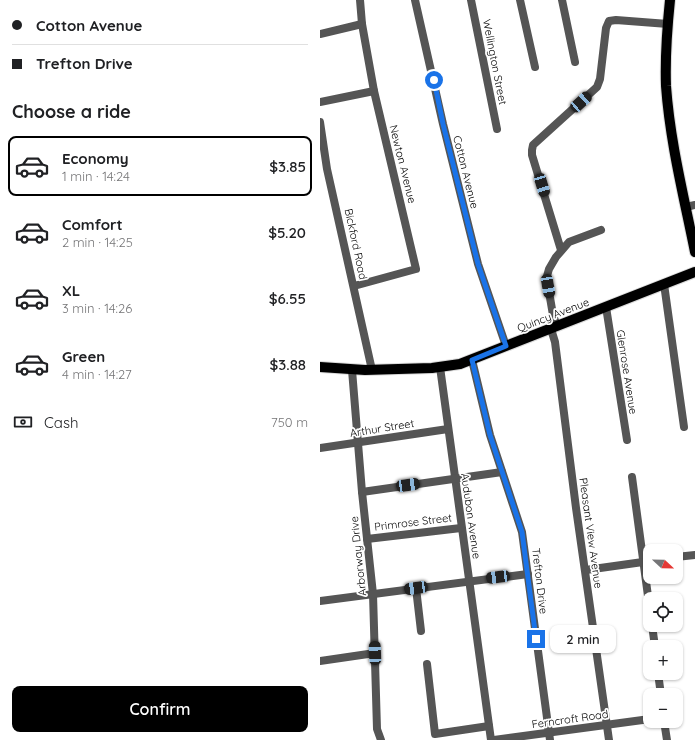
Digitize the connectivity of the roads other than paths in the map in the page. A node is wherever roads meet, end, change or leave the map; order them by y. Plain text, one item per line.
1 (360, 0) edge
2 (415, 0) edge
3 (471, 0) edge
4 (520, 0) edge
5 (562, 0) edge
6 (670, 0) edge
7 (362, 24) junction
8 (668, 24) junction
9 (320, 34) edge
10 (575, 62) dead end
11 (535, 67) dead end
12 (374, 91) junction
13 (320, 102) edge
14 (320, 122) edge
15 (497, 129) dead end
16 (691, 206) edge
17 (601, 230) dead end
18 (561, 250) junction
19 (695, 252) edge
20 (695, 272) edge
21 (664, 284) junction
22 (354, 286) junction
23 (606, 307) junction
24 (554, 328) junction
25 (506, 346) junction
26 (472, 360) junction
27 (320, 367) edge
28 (440, 367) junction
29 (352, 370) junction
30 (372, 370) junction
31 (684, 427) dead end
32 (448, 429) junction
33 (627, 440) dead end
34 (358, 443) junction
35 (320, 448) edge
36 (502, 472) junction
37 (632, 477) dead end
38 (455, 479) junction
39 (362, 492) junction
40 (461, 528) junction
41 (367, 539) junction
42 (644, 544) edge
43 (695, 554) edge
44 (683, 556) edge
45 (643, 562) edge
46 (586, 570) junction
47 (528, 574) junction
48 (469, 581) junction
49 (416, 588) junction
50 (374, 594) junction
51 (320, 601) edge
52 (421, 631) dead end
53 (375, 653) junction
54 (320, 661) edge
55 (428, 664) dead end
56 (643, 720) edge
57 (607, 725) junction
58 (489, 726) junction
59 (665, 728) edge
60 (549, 736) edge
61 (381, 740) edge
62 (492, 740) edge
63 (609, 740) edge
64 (667, 740) edge

1 - 7 street, Newton Avenue
2 - 25 street, Cotton Avenue
3 - 15 street, Wellington Street
4 - 11 street
5 - 10 street
6 - 8 main road
7 - 9 street
7 - 12 street, Newton Avenue
8 - 16 main road
8 - 18 street
12 - 13 street
12 - 22 street, Newton Avenue
14 - 22 street, Bickford Road
16 - 19 main road
17 - 18 street
18 - 24 street, Pleasant View Avenue
20 - 21 main road, Quincy Avenue
21 - 23 main road, Quincy Avenue
21 - 31 street
22 - 30 street, Bickford Road
23 - 24 main road, Quincy Avenue
23 - 33 street, Glenrose Avenue
24 - 25 main road, Quincy Avenue
24 - 46 street, Pleasant View Avenue
25 - 26 main road, Quincy Avenue
26 - 28 main road, Quincy Avenue
26 - 36 street, Trefton Drive
27 - 29 main road, Quincy Avenue
28 - 30 main road, Quincy Avenue
28 - 32 street, Audubon Avenue
29 - 30 main road, Quincy Avenue
29 - 34 street, Arborway Drive
32 - 34 street, Arthur Street
32 - 38 street, Audubon Avenue
34 - 35 street, Arthur Street
34 - 39 street, Arborway Drive
36 - 38 street
36 - 47 street, Trefton Drive
37 - 42 street
38 - 39 street
38 - 40 street, Audubon Avenue
39 - 41 street, Arborway Drive
40 - 41 street, Primrose Street
40 - 48 street, Audubon Avenue
41 - 50 street, Arborway Drive
43 - 44 street
45 - 46 street
46 - 57 street, Pleasant View Avenue
47 - 48 street
47 - 60 street, Trefton Drive
48 - 49 street
48 - 58 street, Audubon Avenue
49 - 50 street
49 - 52 street
50 - 51 street
50 - 53 street, Arborway Drive
53 - 54 street
53 - 61 street, Arborway Drive
55 - 58 street
56 - 57 street, Ferncroft Road
57 - 60 street, Ferncroft Road
57 - 63 street, Pleasant View Avenue
58 - 62 street, Audubon Avenue
59 - 64 street
60 - 62 street, Ferncroft Road

